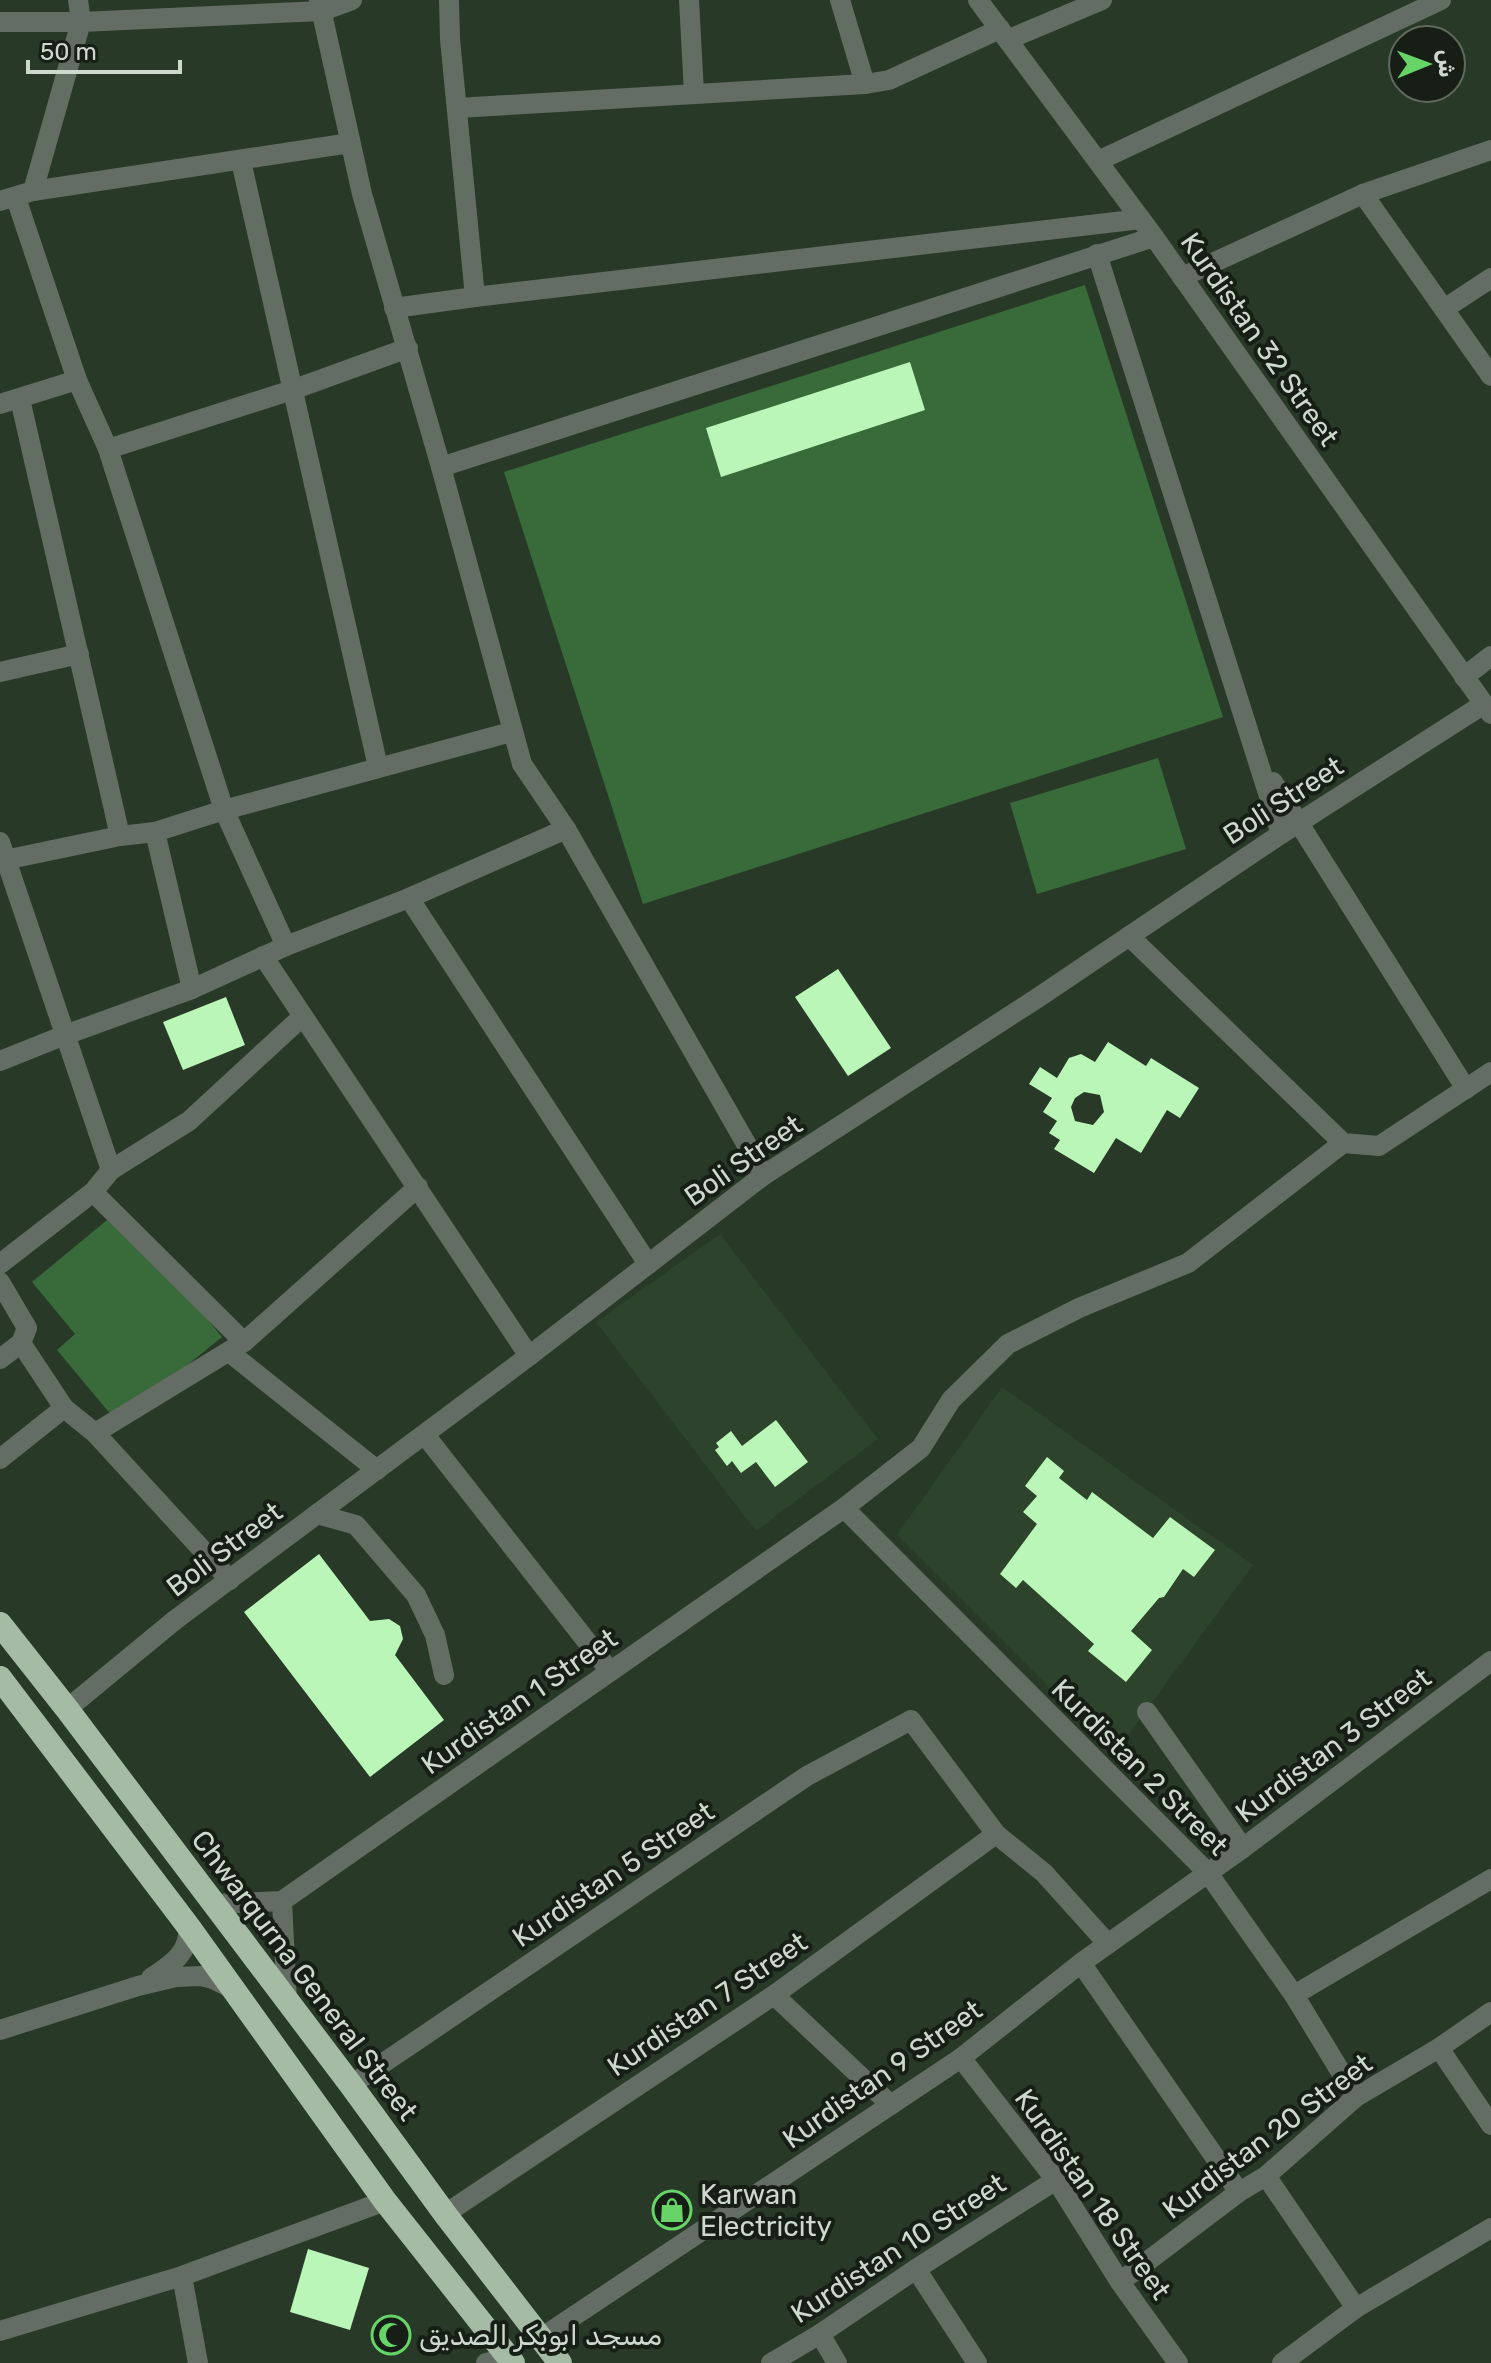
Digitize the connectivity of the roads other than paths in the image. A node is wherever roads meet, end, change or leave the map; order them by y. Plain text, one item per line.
1 (78, 0) edge
2 (352, 0) edge
3 (449, 0) edge
4 (689, 0) edge
5 (840, 0) edge
6 (978, 0) edge
7 (1102, 0) edge
8 (1441, 0) edge
9 (320, 5) edge
10 (0, 22) edge
11 (81, 22) junction
12 (1004, 34) junction
13 (865, 84) junction
14 (694, 93) junction
15 (457, 108) junction
16 (350, 143) junction
17 (1491, 150) edge
18 (241, 161) junction
19 (1098, 161) junction
20 (1363, 194) junction
21 (16, 197) edge
22 (1141, 219) junction
23 (1154, 237) junction
24 (1097, 254) junction
25 (1182, 277) junction
26 (1491, 278) edge
27 (475, 297) junction
28 (394, 308) junction
29 (1444, 309) junction
30 (408, 348) junction
31 (1491, 376) edge
32 (77, 380) junction
33 (292, 390) junction
34 (10, 402) edge
35 (108, 449) junction
36 (441, 467) junction
37 (79, 654) junction
38 (1491, 656) edge
39 (0, 672) edge
40 (1464, 677) junction
41 (1487, 709) edge
42 (511, 732) junction
43 (378, 767) junction
44 (224, 810) junction
45 (1289, 828) junction
46 (566, 829) junction
47 (155, 832) junction
48 (120, 836) junction
49 (2, 854) edge
50 (409, 898) junction
51 (1129, 936) junction
52 (286, 946) junction
53 (263, 956) junction
54 (192, 989) junction
55 (302, 1017) junction
56 (65, 1035) junction
57 (0, 1061) edge
58 (1491, 1072) edge
59 (1466, 1089) junction
60 (1343, 1143) junction
61 (111, 1170) junction
62 (764, 1175) junction
63 (418, 1187) junction
64 (93, 1192) junction
65 (0, 1264) edge
66 (648, 1264) junction
67 (0, 1282) edge
68 (21, 1343) junction
69 (236, 1347) junction
70 (529, 1356) junction
71 (0, 1359) edge
72 (64, 1408) junction
73 (95, 1433) junction
74 (425, 1435) junction
75 (0, 1459) edge
76 (377, 1470) junction
77 (844, 1508) junction
78 (317, 1514) junction
79 (230, 1580) junction
80 (0, 1624) edge
81 (1491, 1661) edge
82 (610, 1671) junction
83 (444, 1675) dead end
84 (0, 1678) edge
85 (62, 1702) junction
86 (1147, 1712) dead end
87 (30, 1717) junction
88 (996, 1834) junction
89 (1243, 1848) junction
90 (1208, 1873) junction
91 (1491, 1879) edge
92 (282, 1901) junction
93 (214, 1904) junction
94 (188, 1926) junction
95 (1108, 1944) junction
96 (1081, 1963) junction
97 (138, 1986) junction
98 (235, 1990) junction
99 (774, 1995) junction
100 (1294, 1995) junction
101 (287, 2002) junction
102 (1491, 2012) edge
103 (0, 2030) edge
104 (1439, 2048) junction
105 (961, 2058) junction
106 (351, 2085) junction
107 (1356, 2097) junction
108 (891, 2105) junction
109 (1491, 2125) edge
110 (1266, 2176) junction
111 (1056, 2180) junction
112 (1239, 2192) junction
113 (385, 2201) junction
114 (445, 2214) junction
115 (1491, 2228) edge
116 (916, 2269) junction
117 (182, 2276) junction
118 (1120, 2282) junction
119 (1356, 2308) junction
120 (0, 2331) edge
121 (820, 2334) junction
122 (541, 2338) junction
123 (502, 2361) edge
124 (198, 2363) edge
125 (560, 2363) edge
126 (771, 2363) edge
127 (837, 2363) edge
128 (977, 2363) edge
129 (1178, 2363) edge
130 (1282, 2363) edge

1 - 11 street
2 - 9 street
3 - 15 street
4 - 14 street
5 - 13 street
6 - 12 street, Kurdistan 32 Street
7 - 12 street
8 - 19 street
9 - 11 street
9 - 16 street
10 - 11 street
11 - 21 street
12 - 13 street
12 - 19 street, Kurdistan 32 Street
13 - 14 street
14 - 15 street
15 - 27 street
16 - 18 street
16 - 28 street
17 - 20 street
18 - 21 street
18 - 33 street
19 - 22 street, Kurdistan 32 Street
20 - 25 street
20 - 29 street
21 - 32 street
22 - 23 street, Kurdistan 32 Street
22 - 27 street
23 - 24 street
23 - 25 street, Kurdistan 32 Street
24 - 36 street
24 - 45 street
25 - 40 street, Kurdistan 32 Street
26 - 29 street
27 - 28 street
28 - 30 street
29 - 31 street
30 - 33 street
30 - 36 street
32 - 34 street
32 - 35 street
33 - 35 street
33 - 43 street
34 - 37 street
35 - 44 street
36 - 42 street
37 - 39 street
37 - 48 street
38 - 40 street
40 - 41 street, Kurdistan 32 Street
41 - 45 street, Boli Street
42 - 43 street
42 - 46 street
43 - 44 street
44 - 47 street
44 - 52 street
45 - 51 street, Boli Street
45 - 59 street
46 - 50 street
46 - 62 street
47 - 48 street
47 - 54 street
48 - 49 street
49 - 56 street
50 - 52 street
50 - 66 street
51 - 60 street
51 - 62 street, Boli Street
52 - 53 street
53 - 54 street
53 - 55 street
54 - 56 street
55 - 61 street
55 - 63 street
56 - 57 street
56 - 61 street
58 - 59 street
59 - 60 street
60 - 77 street, Kurdistan 1 Street
61 - 64 street
62 - 66 street, Boli Street
63 - 69 street
63 - 70 street
64 - 65 street
64 - 69 street
66 - 70 street, Boli Street
67 - 68 street
68 - 71 street
68 - 72 street
69 - 73 street
69 - 76 street
70 - 74 street, Boli Street
72 - 73 street
72 - 75 street
73 - 79 street
74 - 76 street, Boli Street
74 - 82 street
76 - 78 street, Boli Street
77 - 82 street, Kurdistan 1 Street
77 - 90 street, Kurdistan 2 Street
78 - 79 street, Boli Street
78 - 83 street
79 - 85 street, Boli Street
80 - 85 highway, Chwarqurna General Street
81 - 89 street, Kurdistan 3 Street
82 - 92 street, Kurdistan 1 Street
84 - 87 highway
85 - 87 highway
85 - 93 highway, Chwarqurna General Street
86 - 89 street
87 - 94 highway
88 - 95 street
88 - 99 street, Kurdistan 7 Street
88 - 106 street, Kurdistan 5 Street
89 - 90 street, Kurdistan 3 Street
90 - 95 street, Kurdistan 9 Street
90 - 100 street, Kurdistan 2 Street
91 - 100 street
92 - 93 street
92 - 101 street
93 - 101 highway, Chwarqurna General Street
94 - 97 street
94 - 98 highway
95 - 96 street, Kurdistan 9 Street
96 - 105 street, Kurdistan 9 Street
96 - 112 street
97 - 98 street
97 - 103 street
98 - 113 highway
99 - 108 street
99 - 114 street, Kurdistan 7 Street
100 - 107 street, Kurdistan 2 Street
101 - 106 highway, Chwarqurna General Street
102 - 104 street, Kurdistan 20 Street
104 - 107 street, Kurdistan 20 Street
104 - 109 street
105 - 108 street, Kurdistan 9 Street
105 - 111 street, Kurdistan 18 Street
106 - 114 highway, Chwarqurna General Street
107 - 110 street, Kurdistan 20 Street
108 - 122 street, Kurdistan 9 Street
110 - 112 street, Kurdistan 20 Street
110 - 119 street
111 - 116 street, Kurdistan 10 Street
111 - 118 street, Kurdistan 18 Street
112 - 118 street, Kurdistan 20 Street
113 - 117 street
113 - 123 highway
114 - 122 highway, Chwarqurna General Street
115 - 119 street
116 - 121 street, Kurdistan 10 Street
116 - 128 street
117 - 120 street
117 - 124 street
118 - 129 street, Kurdistan 18 Street
119 - 130 street
121 - 126 street, Kurdistan 10 Street
121 - 127 street
122 - 125 highway, Chwarqurna General Street

